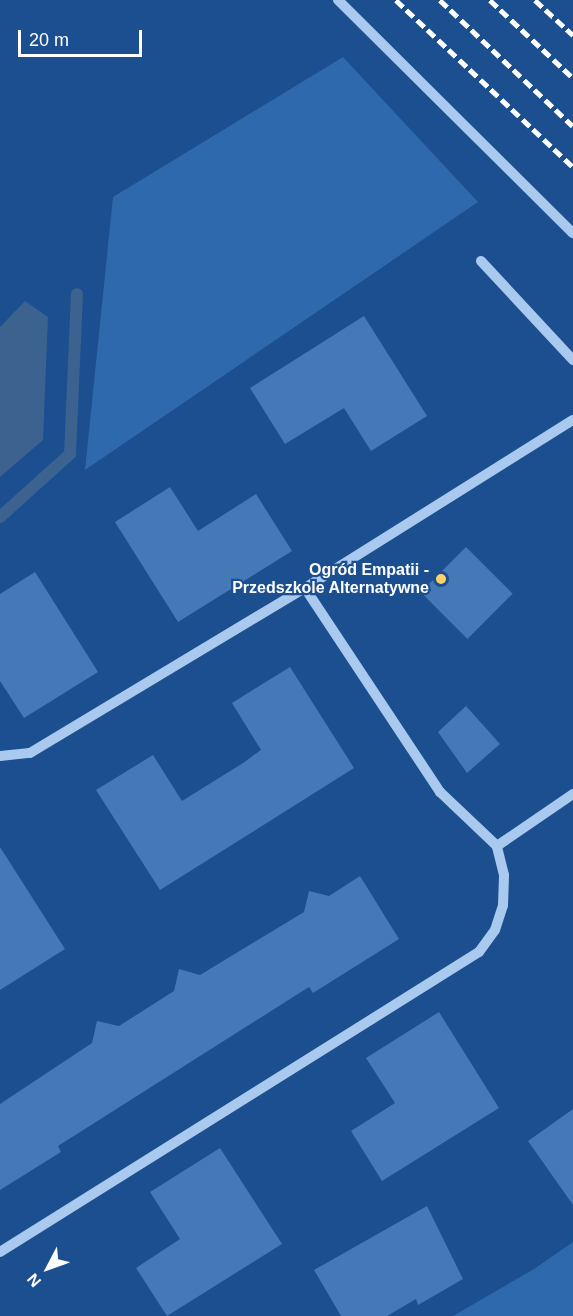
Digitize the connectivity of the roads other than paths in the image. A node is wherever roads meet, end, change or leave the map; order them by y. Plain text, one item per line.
1 (338, 0) edge
2 (573, 233) edge
3 (481, 261) dead end
4 (573, 360) edge
5 (573, 420) edge
6 (305, 588) junction
7 (0, 756) edge
8 (573, 794) edge
9 (496, 846) junction
10 (0, 1252) edge

1 - 2 street
3 - 4 street
5 - 6 street
6 - 7 street
6 - 9 street
8 - 9 street
9 - 10 street

